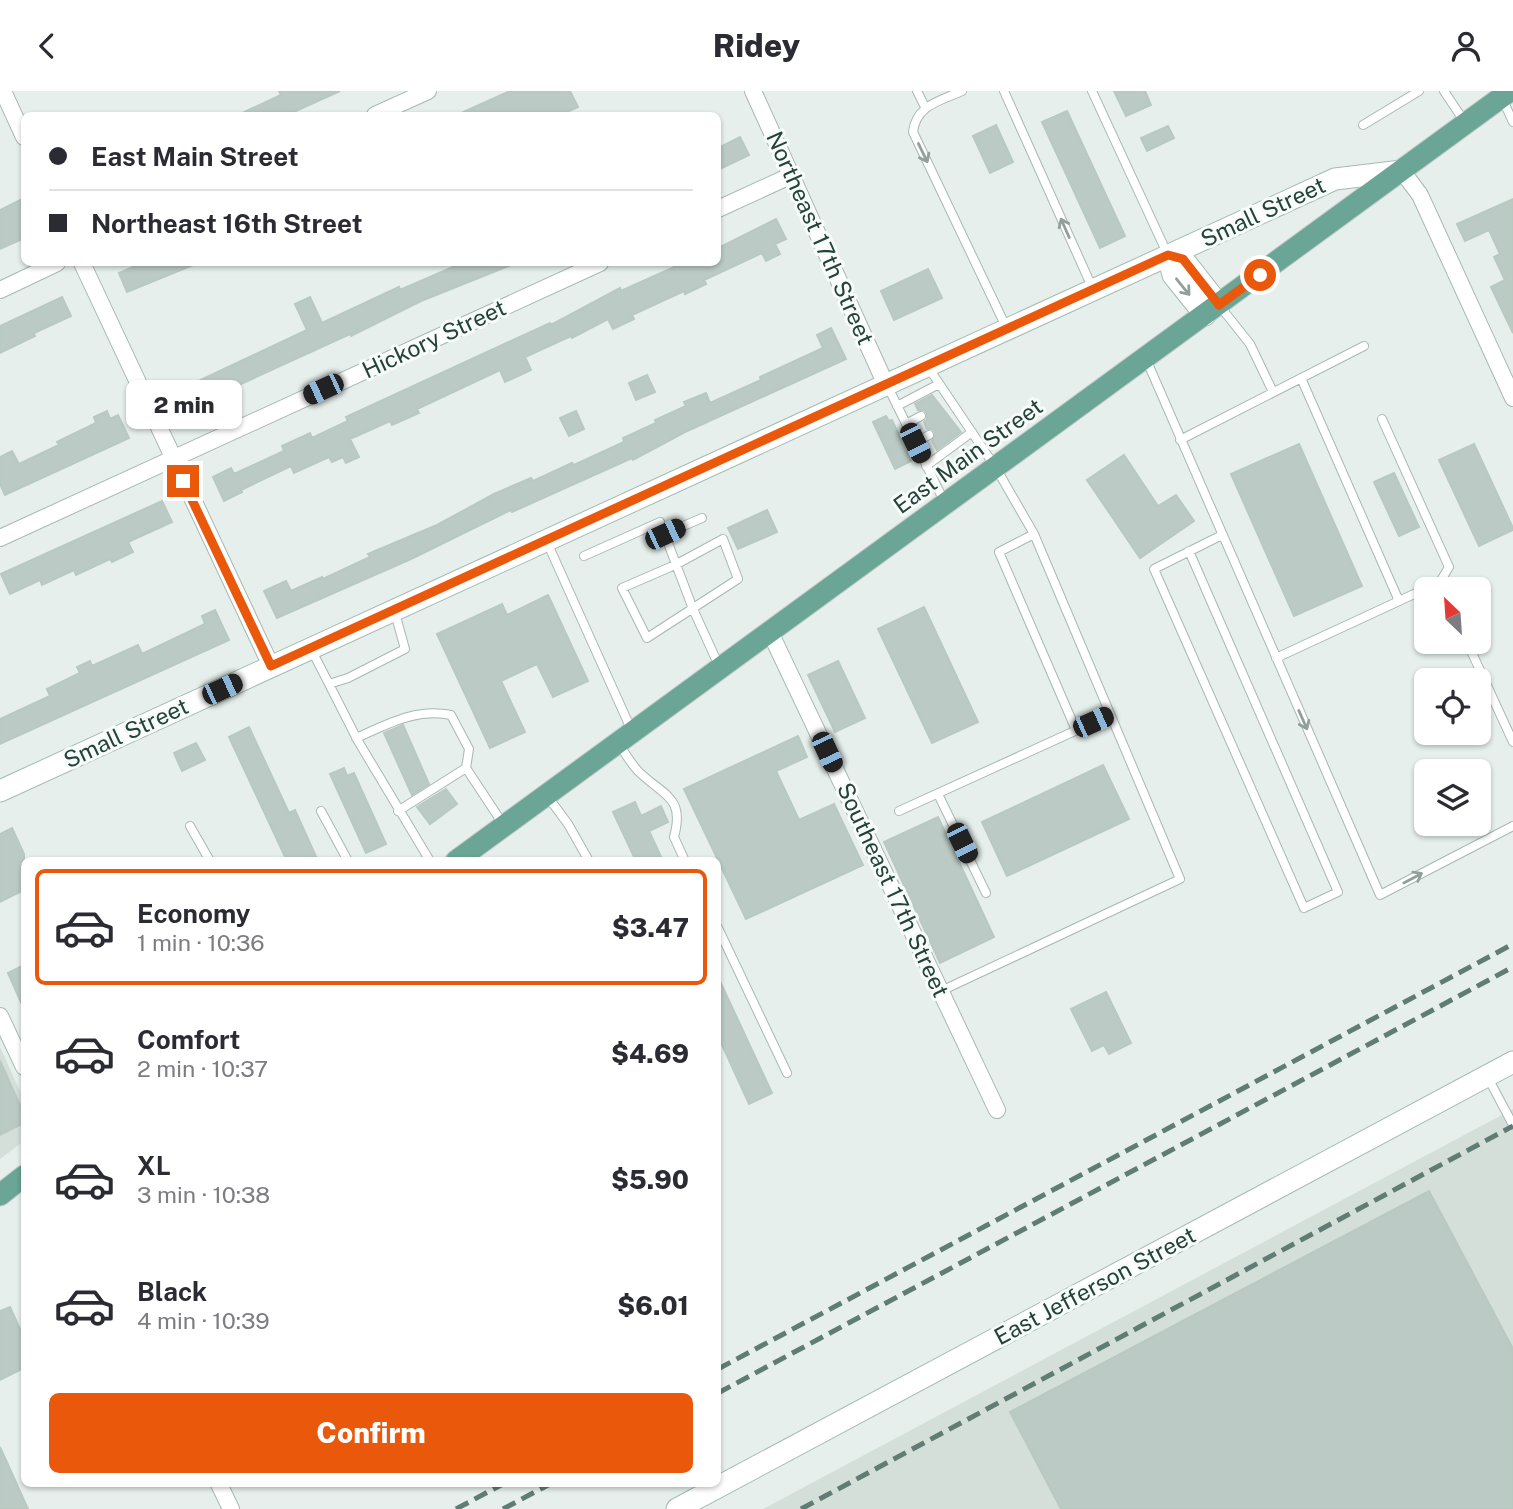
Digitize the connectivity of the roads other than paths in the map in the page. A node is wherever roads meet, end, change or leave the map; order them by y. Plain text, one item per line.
1 (3, 91) edge
2 (428, 91) edge
3 (753, 91) edge
4 (917, 91) edge
5 (962, 91) edge
6 (1004, 91) edge
7 (1092, 91) edge
8 (1419, 91) edge
9 (1444, 91) edge
10 (1506, 94) edge
11 (925, 107) junction
12 (381, 112) edge
13 (1513, 122) edge
14 (1466, 124) junction
15 (1363, 125) dead end
16 (21, 130) edge
17 (1402, 171) junction
18 (792, 175) junction
19 (721, 208) edge
20 (1168, 255) junction
21 (51, 266) edge
22 (83, 266) edge
23 (593, 266) edge
24 (0, 290) edge
25 (1093, 290) junction
26 (1212, 310) junction
27 (1007, 329) junction
28 (1364, 346) dead end
29 (1146, 359) junction
30 (927, 366) junction
31 (1509, 377) edge
32 (1301, 378) junction
33 (886, 384) junction
34 (939, 384) junction
35 (1273, 392) junction
36 (1513, 398) edge
37 (950, 401) junction
38 (897, 406) junction
39 (940, 406) dead end
40 (921, 417) dead end
41 (961, 417) junction
42 (1382, 419) dead end
43 (952, 422) dead end
44 (906, 424) junction
45 (972, 432) junction
46 (929, 435) dead end
47 (1180, 440) junction
48 (915, 443) junction
49 (172, 458) junction
50 (926, 465) junction
51 (996, 468) junction
52 (946, 505) junction
53 (702, 517) dead end
54 (665, 534) junction
55 (1034, 534) junction
56 (1222, 535) junction
57 (0, 538) edge
58 (546, 540) junction
59 (1189, 551) junction
60 (584, 556) dead end
61 (675, 565) junction
62 (1445, 577) edge
63 (1414, 596) edge
64 (1399, 601) junction
65 (693, 609) junction
66 (394, 610) junction
67 (770, 632) junction
68 (310, 649) junction
69 (1473, 655) edge
70 (1276, 658) junction
71 (271, 666) junction
72 (720, 669) junction
73 (329, 684) junction
74 (1111, 715) junction
75 (1076, 730) junction
76 (356, 738) junction
77 (625, 738) junction
78 (1513, 742) edge
79 (466, 768) junction
80 (0, 790) edge
81 (938, 794) junction
82 (546, 795) junction
83 (321, 811) dead end
84 (398, 811) junction
85 (899, 811) dead end
86 (190, 825) dead end
87 (505, 825) junction
88 (1513, 826) edge
89 (208, 857) edge
90 (346, 857) edge
91 (427, 857) edge
92 (461, 857) edge
93 (587, 857) edge
94 (683, 857) edge
95 (986, 893) dead end
96 (721, 935) edge
97 (941, 991) junction
98 (0, 1016) edge
99 (21, 1061) edge
100 (1513, 1062) edge
101 (787, 1073) dead end
102 (1487, 1076) junction
103 (998, 1110) dead end
104 (1513, 1125) edge
105 (21, 1178) edge
106 (0, 1195) edge
107 (721, 1485) edge
108 (220, 1487) edge
109 (718, 1487) edge
110 (231, 1509) edge
111 (677, 1509) edge

1 - 16 street
2 - 12 street
3 - 18 street, Northeast 17th Street
4 - 11 lane
5 - 11 lane
25 -> 6 lane
7 - 20 lane
8 - 15 lane
9 - 14 lane
10 - 13 lane
10 - 14 main road, East Main Street
11 -> 27 lane
14 - 17 main road, East Main Street
17 - 20 street, Small Street
17 - 26 main road, East Main Street
17 - 31 street
18 - 19 street
18 - 33 street, Northeast 17th Street
20 - 25 street, Small Street
20 - 26 street, Small Street
21 - 24 street
22 - 49 street
23 - 49 street, Hickory Street
25 - 27 street, Small Street
26 - 29 main road, East Main Street
26 - 35 lane
27 - 30 street, Small Street
28 - 32 lane
29 - 47 lane
29 - 51 main road, East Main Street
30 - 33 street, Small Street
30 - 34 lane
31 - 36 street
32 - 35 lane
32 - 64 lane
33 - 38 lane
33 - 58 street, Small Street
34 - 37 lane
34 - 38 lane
35 - 47 lane
37 - 39 lane
37 - 41 lane
38 - 44 lane
40 - 44 lane
41 - 43 lane
41 - 45 lane
42 - 62 lane
44 - 48 lane
45 - 50 lane
45 - 51 lane
46 - 48 lane
47 - 56 lane
48 - 50 lane
49 - 57 street, Hickory Street
49 - 71 street
50 - 52 lane
51 - 52 main road, East Main Street
51 - 55 lane
52 - 67 main road, East Main Street
53 - 54 lane
54 - 60 lane
54 - 61 lane
55 - 74 lane
55 - 75 lane
56 - 59 lane
56 - 70 lane
58 - 66 street, Small Street
58 - 77 lane
59 - 59 lane
61 - 65 lane
61 - 65 lane
61 - 65 lane
63 - 64 lane
64 - 70 lane
65 - 72 lane
66 - 68 street, Small Street
66 - 73 lane
67 - 72 main road, East Main Street
67 - 97 street, Southeast 17th Street
68 - 71 street, Small Street
68 - 73 lane
69 - 78 lane
70 -> 88 lane
71 - 80 street, Small Street
72 - 77 main road, East Main Street
73 - 76 lane
74 - 75 lane
74 - 97 lane
75 - 81 lane
76 - 79 lane
76 - 84 lane
77 - 82 main road, East Main Street
77 - 94 lane
79 - 84 lane
79 - 87 lane
81 - 85 lane
81 - 95 lane
82 - 87 main road, East Main Street
82 - 93 lane
83 - 90 lane
84 - 91 lane
86 - 89 lane
87 - 92 main road, East Main Street
96 - 101 lane
97 - 103 street, Southeast 17th Street
98 - 99 street
100 - 102 street, East Jefferson Street
102 - 104 lane
102 - 107 street, East Jefferson Street
105 - 106 main road
108 - 110 street
109 - 111 street, East Jefferson Street

